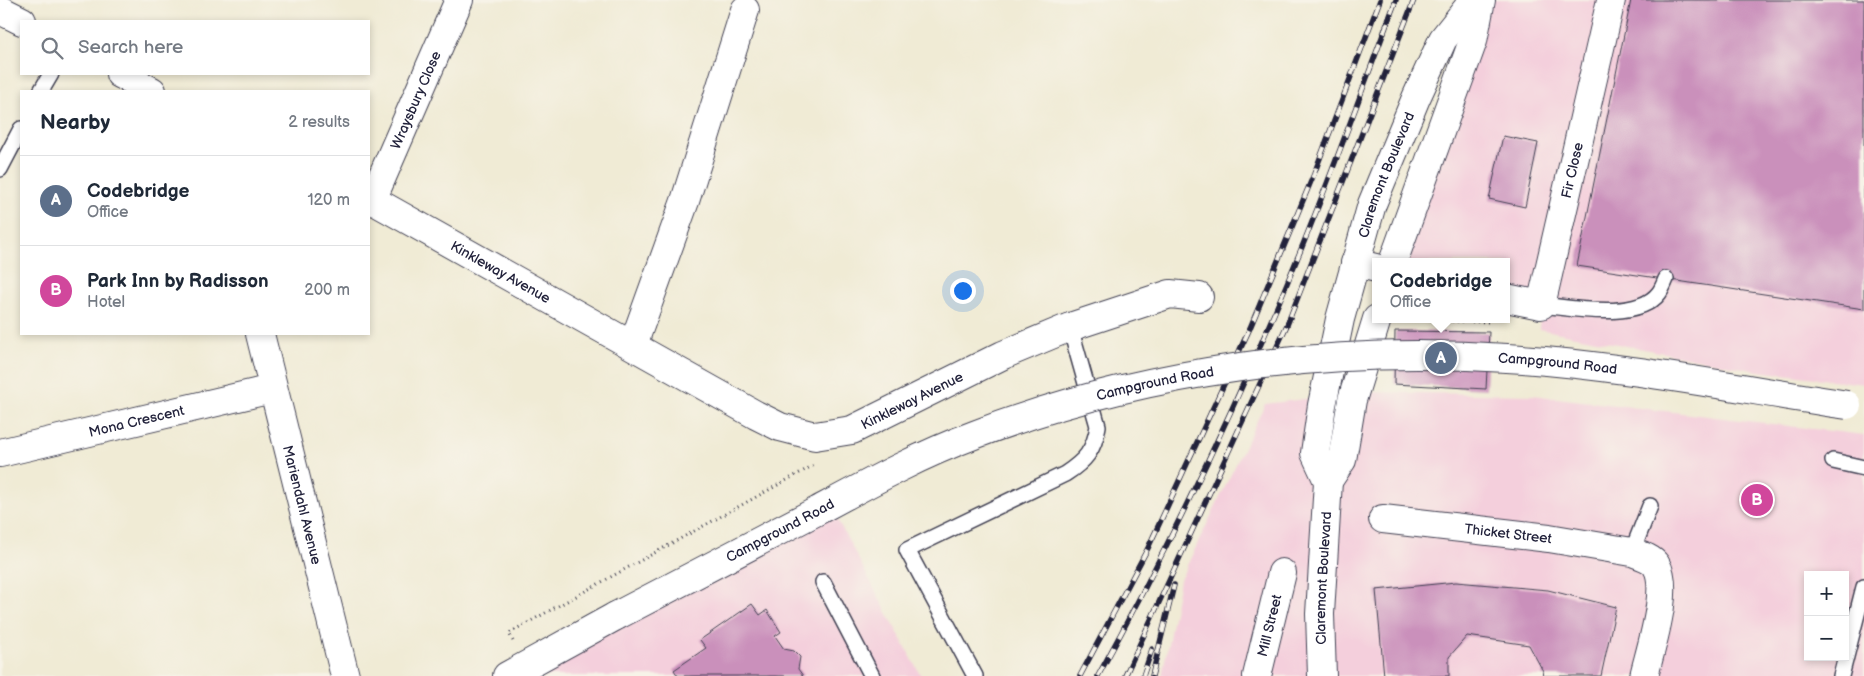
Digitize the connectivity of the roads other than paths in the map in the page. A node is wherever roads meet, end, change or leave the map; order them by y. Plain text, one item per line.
1 (459, 0) edge
2 (1474, 0) edge
3 (1480, 0) edge
4 (1611, 0) edge
5 (746, 5) edge
6 (0, 10) edge
7 (20, 20) edge
8 (50, 75) edge
9 (122, 75) edge
10 (43, 90) edge
11 (150, 90) edge
12 (20, 131) edge
13 (0, 169) edge
14 (370, 199) edge
15 (1394, 258) edge
16 (1365, 266) edge
17 (1666, 279) dead end
18 (1200, 297) dead end
19 (1541, 305) junction
20 (1510, 309) edge
21 (1376, 323) edge
22 (1070, 327) junction
23 (260, 335) edge
24 (633, 344) junction
25 (272, 388) junction
26 (1856, 407) edge
27 (0, 453) edge
28 (1833, 461) dead end
29 (1864, 468) edge
30 (1328, 481) junction
31 (1650, 506) dead end
32 (1383, 519) dead end
33 (1632, 552) junction
34 (1282, 573) dead end
35 (822, 582) dead end
36 (1864, 587) edge
37 (345, 676) edge
38 (507, 676) edge
39 (872, 676) edge
40 (975, 676) edge
41 (1257, 676) edge
42 (1322, 676) edge
43 (1644, 676) edge
44 (1841, 676) edge

1 - 14 street, Wraysbury Close
2 - 16 street, Claremont Boulevard
3 - 15 street
4 - 19 street, Fir Close
5 - 24 street
6 - 7 street
8 - 10 lane
9 - 11 street
12 - 13 lane
14 - 24 street, Kinkleway Avenue
16 - 30 street, Claremont Boulevard
17 - 19 lane
18 - 22 street, Kinkleway Avenue
19 - 20 street
21 - 30 street
22 - 24 street, Kinkleway Avenue
22 - 40 lane
23 - 25 street, Mariendahl Avenue
25 - 27 street, Mona Crescent
25 - 37 street, Mariendahl Avenue
26 - 38 street, Campground Road, bridge
28 - 29 lane
30 - 42 street, Claremont Boulevard
31 - 33 lane
32 - 33 street, Thicket Street
33 - 43 street, Thicket Street
34 - 41 street, Mill Street
35 - 39 lane
36 - 44 lane

